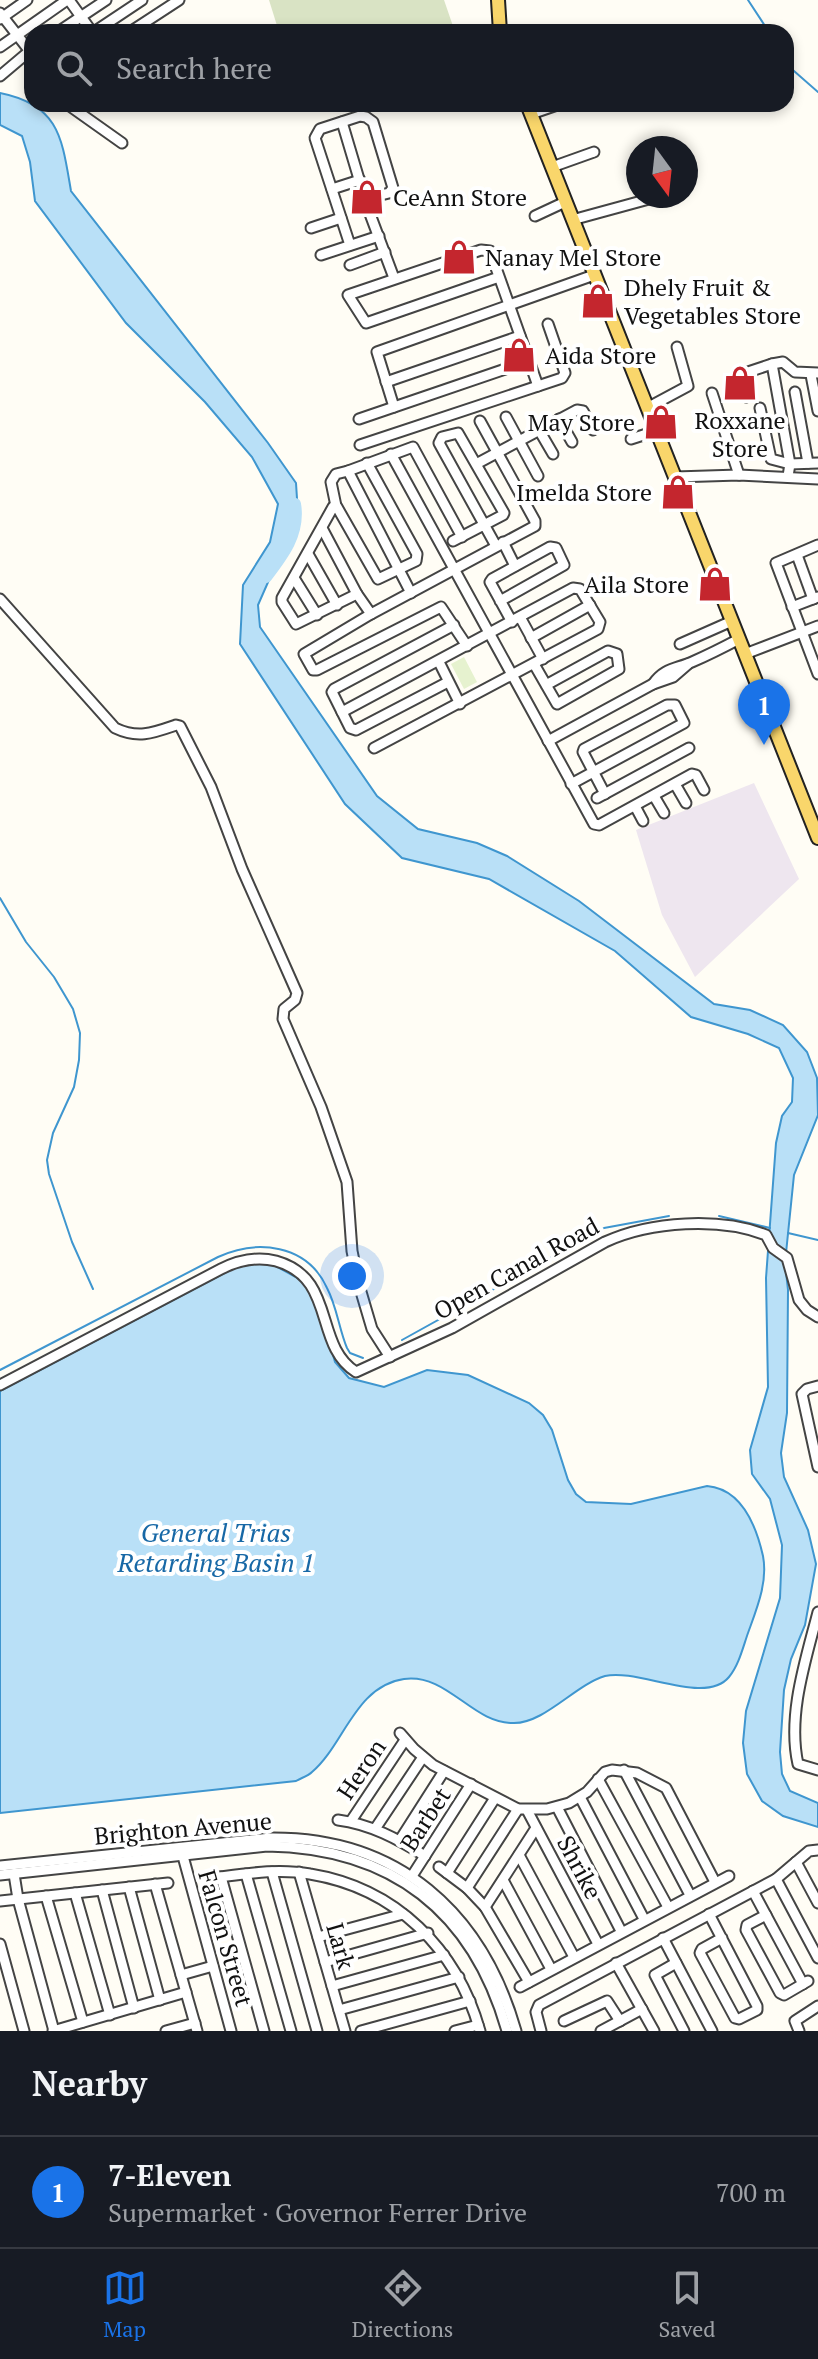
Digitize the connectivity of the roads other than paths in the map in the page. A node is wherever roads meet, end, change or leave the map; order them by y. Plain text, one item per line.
1 (27, 0) edge
2 (68, 0) edge
3 (106, 0) edge
4 (179, 0) edge
5 (138, 1) edge
6 (500, 1) edge
7 (82, 16) junction
8 (1, 17) edge
9 (148, 20) junction
10 (31, 24) edge
11 (70, 24) edge
12 (88, 24) edge
13 (105, 24) edge
14 (142, 24) edge
15 (500, 24) edge
16 (24, 29) edge
17 (16, 34) junction
18 (24, 43) edge
19 (0, 47) edge
20 (24, 57) edge
21 (0, 76) edge
22 (78, 112) edge
23 (530, 112) edge
24 (342, 122) junction
25 (122, 143) dead end
26 (594, 152) dead end
27 (552, 167) junction
28 (360, 180) junction
29 (332, 189) junction
30 (365, 199) junction
31 (565, 202) junction
32 (626, 205) edge
33 (535, 216) dead end
34 (341, 218) junction
35 (572, 220) junction
36 (311, 228) dead end
37 (379, 236) junction
38 (350, 245) junction
39 (385, 252) junction
40 (321, 255) dead end
41 (350, 265) dead end
42 (594, 275) junction
43 (499, 277) junction
44 (394, 278) junction
45 (509, 307) junction
46 (548, 324) dead end
47 (520, 336) junction
48 (677, 347) dead end
49 (529, 361) junction
50 (772, 364) junction
51 (815, 374) edge
52 (386, 382) junction
53 (538, 386) junction
54 (795, 392) dead end
55 (712, 393) dead end
56 (746, 397) dead end
57 (394, 407) junction
58 (647, 408) junction
59 (760, 408) dead end
60 (818, 411) edge
61 (506, 417) dead end
62 (359, 419) dead end
63 (559, 419) junction
64 (480, 421) dead end
65 (801, 423) junction
66 (784, 427) junction
67 (539, 430) junction
68 (593, 430) dead end
69 (656, 431) junction
70 (631, 439) dead end
71 (519, 441) junction
72 (572, 442) dead end
73 (360, 445) dead end
74 (498, 452) junction
75 (391, 454) junction
76 (553, 454) dead end
77 (367, 463) junction
78 (478, 463) junction
79 (813, 463) edge
80 (790, 464) junction
81 (348, 471) junction
82 (739, 475) junction
83 (538, 476) dead end
84 (788, 476) junction
85 (675, 477) junction
86 (818, 479) edge
87 (336, 506) junction
88 (484, 525) junction
89 (322, 528) junction
90 (500, 544) junction
91 (818, 547) edge
92 (308, 554) junction
93 (797, 555) junction
94 (515, 566) junction
95 (399, 570) junction
96 (453, 570) junction
97 (294, 578) junction
98 (411, 593) junction
99 (357, 594) junction
100 (816, 598) edge
101 (0, 599) edge
102 (500, 601) junction
103 (337, 605) junction
104 (590, 605) junction
105 (792, 607) junction
106 (371, 614) junction
107 (317, 615) junction
108 (516, 620) junction
109 (732, 621) junction
110 (454, 625) junction
111 (818, 626) edge
112 (801, 631) junction
113 (490, 635) junction
114 (531, 638) junction
115 (739, 639) junction
116 (680, 644) dead end
117 (467, 646) junction
118 (745, 654) junction
119 (539, 661) junction
120 (439, 662) junction
121 (818, 674) edge
122 (513, 676) junction
123 (448, 682) junction
124 (546, 685) junction
125 (460, 704) junction
126 (342, 712) junction
127 (548, 741) junction
128 (374, 748) dead end
129 (689, 748) dead end
130 (593, 772) junction
131 (571, 784) junction
132 (675, 784) junction
133 (704, 790) dead end
134 (654, 796) junction
135 (686, 803) dead end
136 (635, 806) junction
137 (664, 813) dead end
138 (643, 821) dead end
139 (818, 838) edge
140 (818, 1317) edge
141 (390, 1357) junction
142 (0, 1385) edge
143 (818, 1386) edge
144 (818, 1467) edge
145 (818, 1612) edge
146 (423, 1757) junction
147 (624, 1770) junction
148 (818, 1770) edge
149 (444, 1771) junction
150 (598, 1779) junction
151 (471, 1784) junction
152 (580, 1797) junction
153 (495, 1798) junction
154 (557, 1807) junction
155 (523, 1809) junction
156 (338, 1820) dead end
157 (351, 1821) junction
158 (536, 1828) junction
159 (375, 1829) junction
160 (400, 1840) junction
161 (818, 1850) edge
162 (181, 1851) junction
163 (519, 1855) junction
164 (425, 1856) junction
165 (796, 1862) junction
166 (0, 1866) edge
167 (272, 1872) junction
168 (299, 1872) junction
169 (14, 1874) junction
170 (246, 1874) junction
171 (0, 1875) edge
172 (412, 1876) junction
173 (729, 1876) dead end
174 (776, 1879) junction
175 (503, 1880) junction
176 (715, 1882) junction
177 (168, 1883) dead end
178 (155, 1884) junction
179 (129, 1887) junction
180 (467, 1888) junction
181 (102, 1890) junction
182 (753, 1891) junction
183 (75, 1893) junction
184 (690, 1895) junction
185 (46, 1896) junction
186 (18, 1899) junction
187 (0, 1901) edge
188 (818, 1903) edge
189 (485, 1907) junction
190 (668, 1907) junction
191 (403, 1914) junction
192 (709, 1914) junction
193 (766, 1915) junction
194 (644, 1919) junction
195 (621, 1931) junction
196 (428, 1933) junction
197 (318, 1937) junction
198 (663, 1938) junction
199 (722, 1938) junction
200 (0, 1944) edge
201 (598, 1944) junction
202 (815, 1944) edge
203 (444, 1955) junction
204 (574, 1957) junction
205 (818, 1958) edge
206 (325, 1962) junction
207 (616, 1963) junction
208 (676, 1963) junction
209 (213, 1966) junction
210 (551, 1969) junction
211 (181, 1975) junction
212 (459, 1977) junction
213 (332, 1986) junction
214 (186, 1992) junction
215 (160, 2000) junction
216 (470, 2001) junction
217 (134, 2008) junction
218 (817, 2008) edge
219 (642, 2009) junction
220 (339, 2010) junction
221 (110, 2015) junction
222 (620, 2021) junction
223 (83, 2022) junction
224 (565, 2022) edge
225 (196, 2027) edge
226 (479, 2028) edge
227 (24, 2031) edge
228 (54, 2031) edge
229 (166, 2031) edge
230 (231, 2031) edge
231 (264, 2031) edge
232 (291, 2031) edge
233 (317, 2031) edge
234 (345, 2031) edge
235 (361, 2031) edge
236 (455, 2031) edge
237 (507, 2031) edge
238 (516, 2031) edge
239 (541, 2031) edge
240 (601, 2031) edge
241 (654, 2031) edge
242 (684, 2031) edge
243 (712, 2031) edge
244 (799, 2031) edge

1 - 8 street
2 - 7 street
2 - 10 street
3 - 7 street
4 - 9 street
5 - 9 street
5 - 13 street
6 - 15 main road
7 - 11 street
7 - 12 street
8 - 17 street
9 - 14 street
16 - 17 street
17 - 18 street
17 - 19 street
20 - 21 street
22 - 25 street
23 - 27 main road
24 - 28 street
24 - 29 street
24 - 30 street
26 - 27 street
27 - 31 main road
28 - 29 street
28 - 30 street
29 - 34 street
30 - 37 street
31 - 33 street
31 - 35 main road
32 - 35 street
34 - 36 street
34 - 38 street
35 - 42 main road
37 - 38 street
37 - 39 street
38 - 40 street
39 - 41 street
39 - 44 street
42 - 45 street
42 - 58 main road
43 - 44 street
43 - 44 street
43 - 45 street
45 - 47 street
45 - 52 street
46 - 53 street
47 - 49 street
47 - 52 street
48 - 58 street
49 - 53 street
49 - 57 street
50 - 51 street
50 - 56 street
50 - 66 street
51 - 60 street
52 - 57 street
53 - 73 street
54 - 65 street
55 - 82 street
57 - 62 street
58 - 69 main road
59 - 80 street
61 - 71 street
63 - 67 street
63 - 68 street
63 - 72 street
64 - 74 street
65 - 66 street
65 - 79 street
66 - 80 street
67 - 71 street
67 - 76 street
69 - 70 street
69 - 85 main road
71 - 74 street
71 - 83 street
74 - 78 street
74 - 90 street
75 - 77 street
75 - 88 street
75 - 96 street
77 - 81 street
77 - 95 street
78 - 88 street
78 - 88 street
79 - 80 street
80 - 84 street
81 - 87 street
81 - 95 street
82 - 84 street
82 - 85 street
84 - 86 street
85 - 109 main road
87 - 89 street
87 - 95 street
88 - 90 street
89 - 92 street
89 - 99 street
90 - 94 street
90 - 96 street
91 - 93 street
92 - 97 street
92 - 103 street
93 - 100 street
93 - 105 street
94 - 102 street
94 - 102 street
95 - 98 street
96 - 98 street
96 - 113 street
97 - 107 street
97 - 107 street
98 - 106 street
99 - 103 street
99 - 106 street
100 - 105 street
101 - 141 street
102 - 108 street
103 - 107 street
104 - 108 street
104 - 114 street
104 - 119 street
105 - 112 street
106 - 110 street
108 - 113 street
108 - 114 street
109 - 115 main road
109 - 116 street
110 - 117 street
110 - 126 street
111 - 112 street
112 - 118 street
112 - 121 street
113 - 117 street
113 - 122 street
114 - 119 street
115 - 118 main road
115 - 127 street
117 - 120 street
118 - 139 main road
119 - 122 street
119 - 124 street
120 - 123 street
120 - 126 street
122 - 125 street
122 - 127 street
123 - 125 street
123 - 126 street
124 - 124 street
125 - 128 street
127 - 131 street
129 - 130 street
130 - 130 street
130 - 131 street
131 - 136 street
132 - 133 street
132 - 134 street
132 - 135 street
134 - 136 street
134 - 137 street
136 - 138 street
140 - 141 street, Open Canal Road
141 - 142 street, Open Canal Road
143 - 144 street
145 - 148 street
146 - 149 street
146 - 157 street, Heron
146 - 159 street
147 - 150 street
147 - 176 street
147 - 184 street
149 - 151 street
149 - 160 street
150 - 152 street
150 - 190 street
151 - 153 street
151 - 164 street, Barbet
152 - 154 street
152 - 194 street
153 - 155 street
153 - 180 street
154 - 155 street
154 - 195 street
155 - 158 street, Shrike
155 - 180 street
156 - 157 street
157 - 159 street
158 - 163 street
158 - 201 street, Shrike
159 - 160 street
160 - 164 street
161 - 165 street
162 - 166 street, Brighton Avenue
162 - 169 street, Brighton Avenue
162 - 172 street, Brighton Avenue
162 - 209 street, Falcon Street
162 - 237 street, Brighton Avenue
163 - 175 street
163 - 204 street
164 - 172 street, Barbet
165 - 174 street
165 - 188 street
167 - 168 street
167 - 170 street
167 - 233 street
168 - 191 street
168 - 197 street, Lark
169 - 171 street, Brighton Avenue
169 - 186 street
170 - 231 street
170 - 232 street
172 - 238 street, Brighton Avenue
173 - 176 street
174 - 182 street
174 - 202 street
175 - 189 street
175 - 210 street
176 - 184 street
177 - 178 street
178 - 179 street
178 - 211 street
179 - 181 street
179 - 215 street
180 - 189 street
181 - 183 street
181 - 217 street
182 - 192 street
182 - 193 street
183 - 185 street
183 - 221 street
184 - 190 street
185 - 186 street
185 - 223 street
186 - 187 street
186 - 228 street
189 - 210 street
190 - 194 street
191 - 196 street
191 - 197 street
192 - 198 street
192 - 199 street
193 - 193 street
194 - 195 street
195 - 201 street
196 - 203 street
196 - 206 street
197 - 206 street, Lark
198 - 207 street
198 - 208 street
199 - 199 street
200 - 227 street
201 - 204 street
202 - 205 street
203 - 212 street
203 - 213 street
204 - 210 street
206 - 213 street, Lark
207 - 219 street
207 - 239 street
208 - 242 street
208 - 243 street
209 - 211 street
209 - 230 street, Falcon Street
211 - 214 street
212 - 216 street
212 - 220 street
213 - 220 street, Lark
214 - 215 street
214 - 225 street
215 - 217 street
216 - 226 street
216 - 235 street
217 - 221 street
218 - 244 street
219 - 222 street
219 - 241 street
220 - 234 street, Lark
221 - 223 street
222 - 224 street
222 - 240 street
223 - 228 street
225 - 229 street
226 - 236 street

